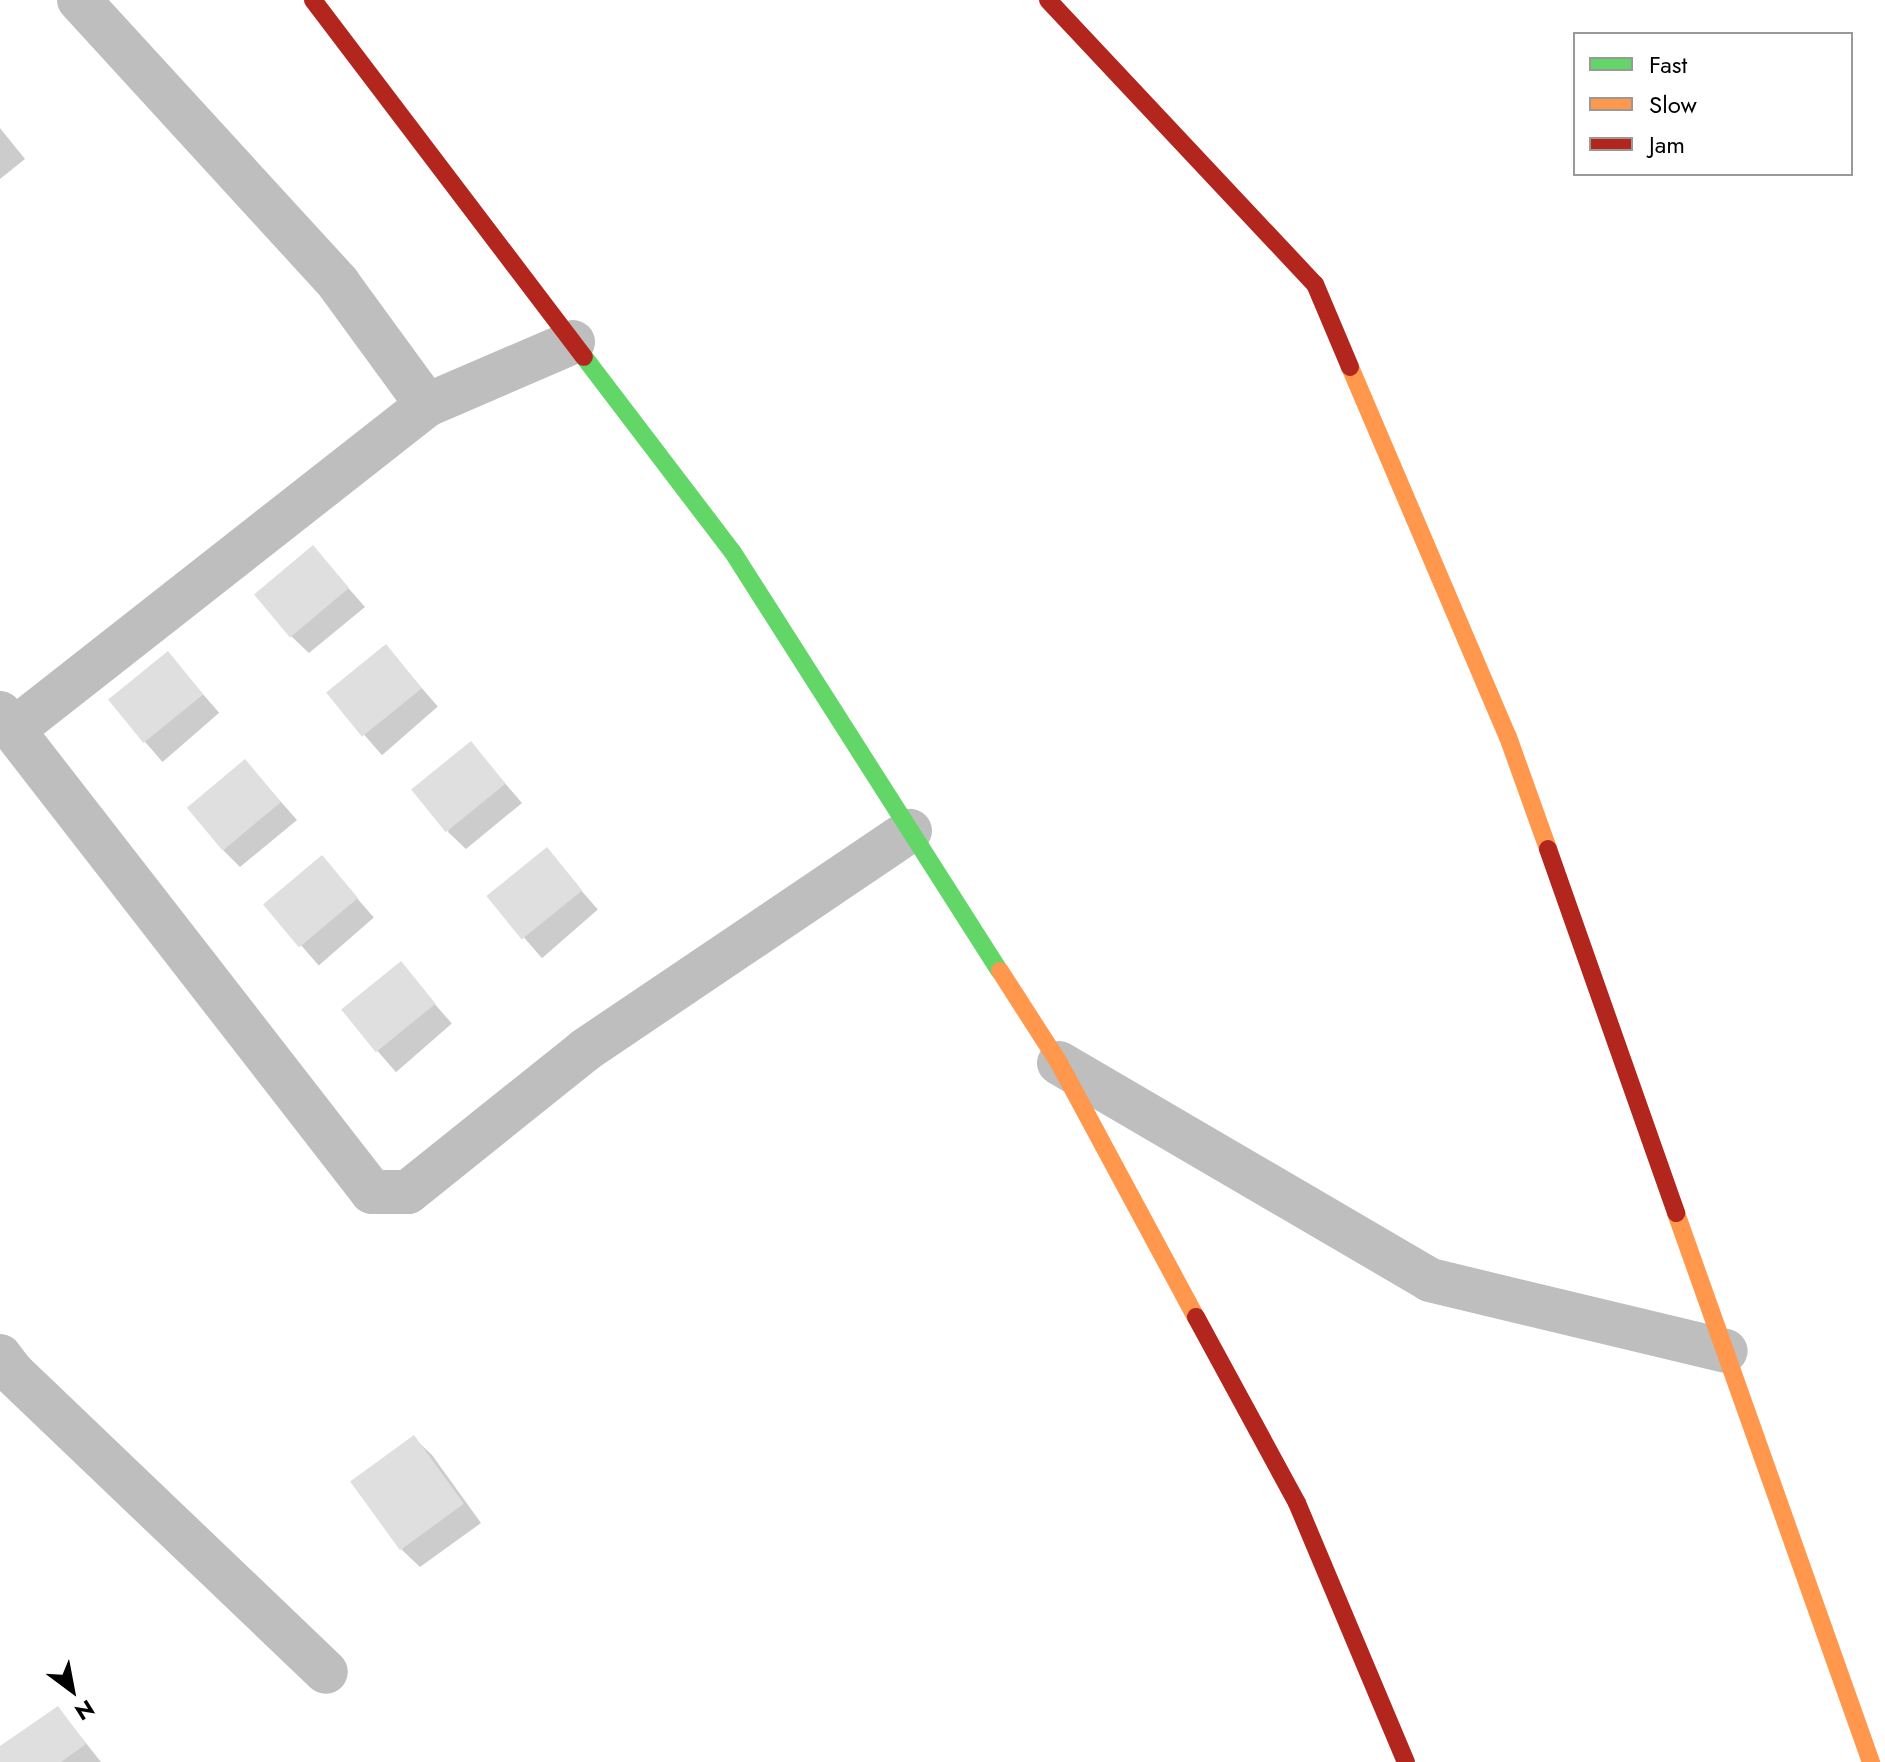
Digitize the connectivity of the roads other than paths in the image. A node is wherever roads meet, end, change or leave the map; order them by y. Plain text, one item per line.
1 (79, 0) edge
2 (313, 0) edge
3 (1048, 0) edge
4 (573, 342) junction
5 (427, 405) junction
6 (6, 721) edge
7 (910, 831) junction
8 (1059, 1063) junction
9 (1726, 1351) junction
10 (0, 1356) edge
11 (326, 1672) dead end
12 (1406, 1762) edge
13 (1871, 1762) edge

1 - 5 street
2 - 4 main road
3 - 9 main road
4 - 5 street
4 - 7 main road
5 - 6 street
6 - 7 street
7 - 8 main road
8 - 9 street
8 - 12 main road
9 - 13 main road
10 - 11 street

